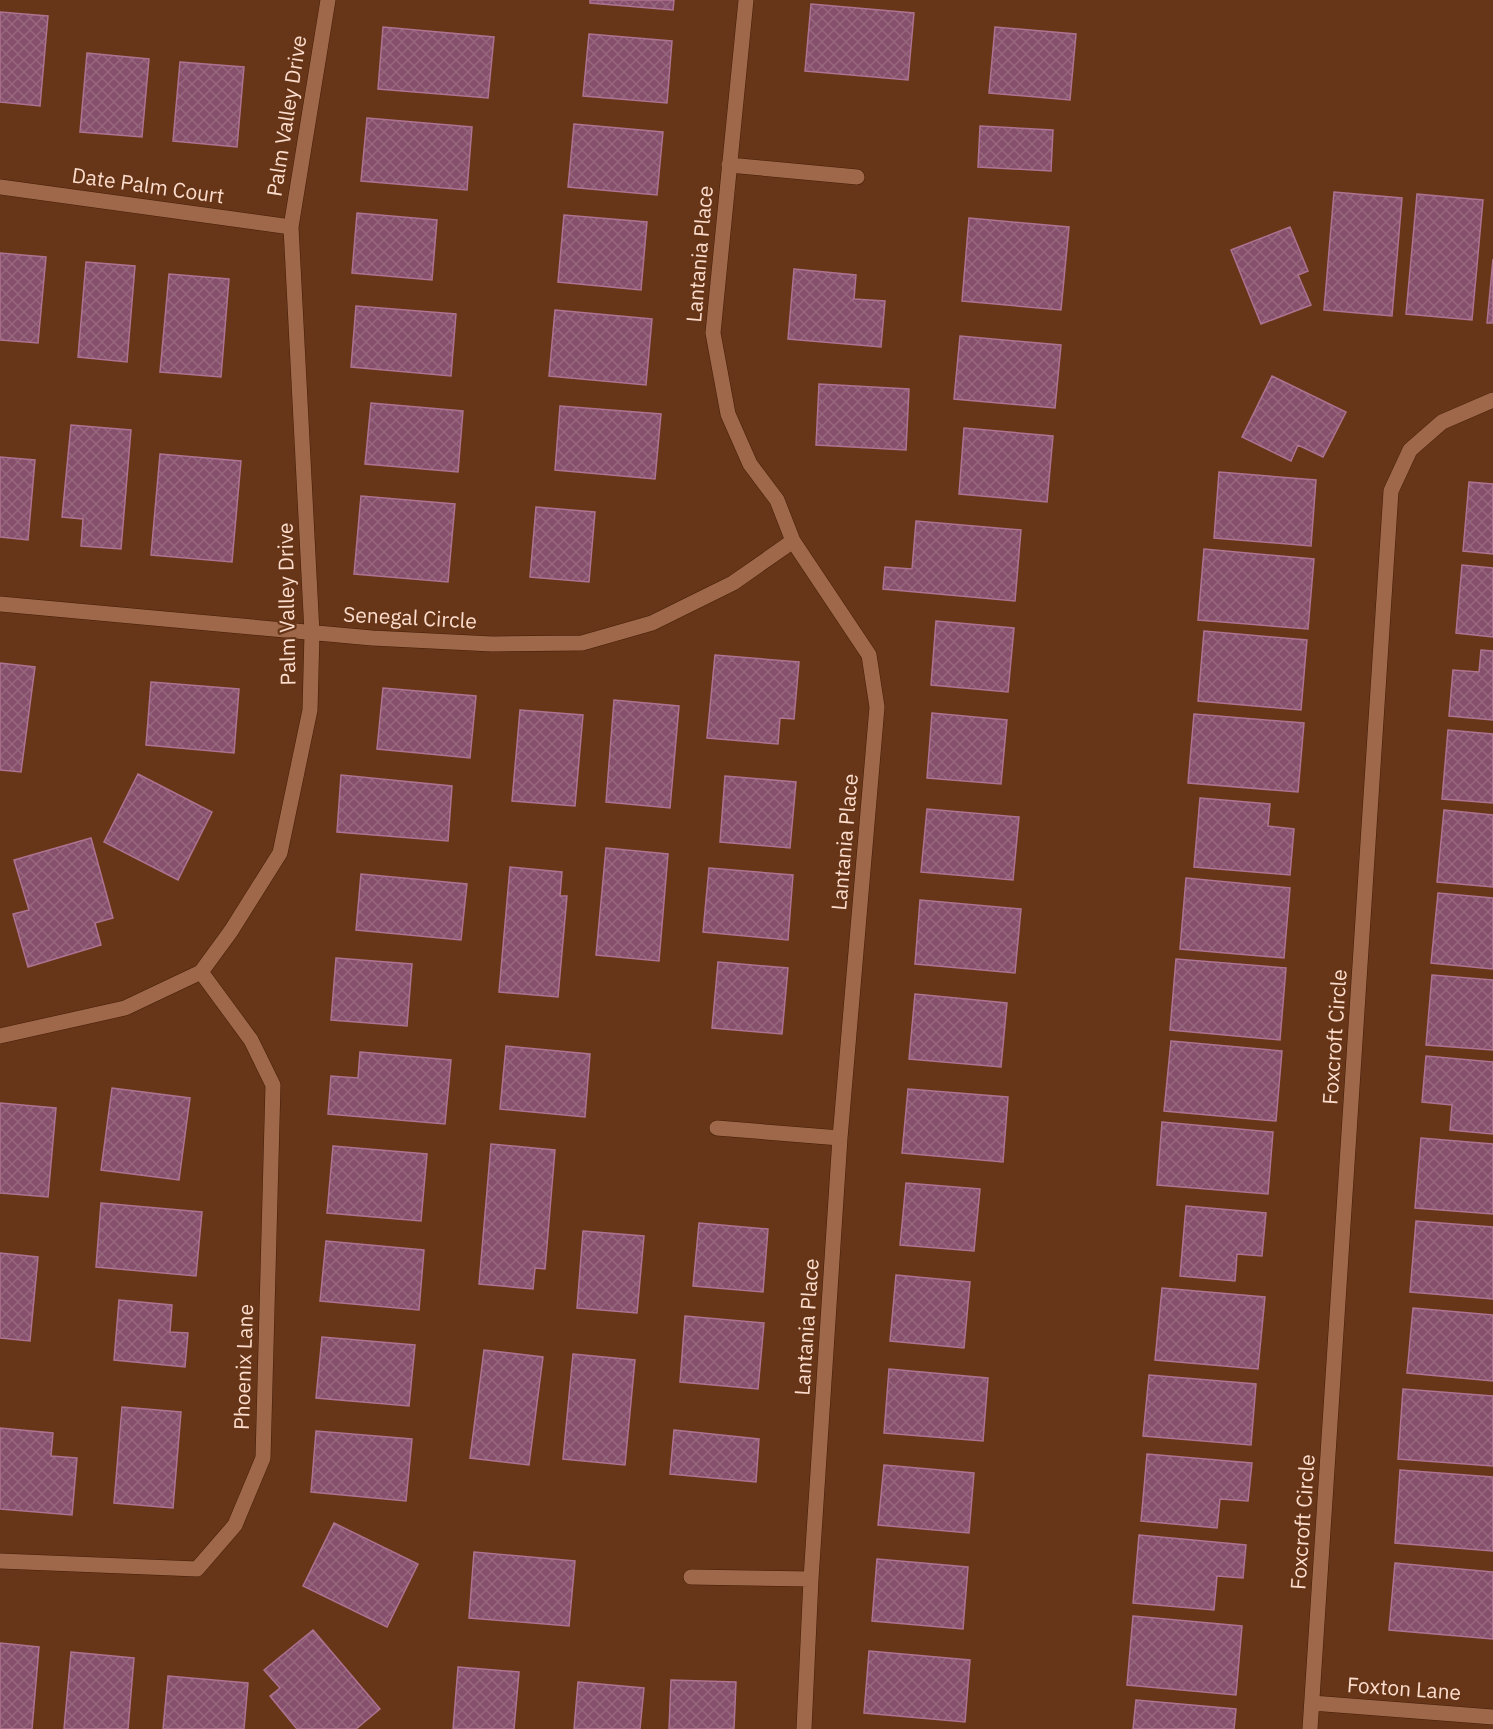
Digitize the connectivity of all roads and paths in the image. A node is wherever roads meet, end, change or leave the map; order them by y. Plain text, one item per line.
1 (328, 0) edge
2 (746, 0) edge
3 (729, 165) junction
4 (857, 177) dead end
5 (0, 187) edge
6 (291, 227) junction
7 (1493, 400) edge
8 (793, 541) junction
9 (0, 604) edge
10 (312, 633) junction
11 (201, 972) junction
12 (0, 1036) edge
13 (717, 1128) dead end
14 (840, 1138) junction
15 (0, 1560) edge
16 (691, 1577) dead end
17 (811, 1579) junction
18 (1312, 1703) junction
19 (1493, 1717) edge
20 (804, 1729) edge
21 (1310, 1729) edge

1 - 6 street, Palm Valley Drive
2 - 3 street, Lantania Place
3 - 4 street
3 - 8 street, Lantania Place
5 - 6 street, Date Palm Court
6 - 10 street, Palm Valley Drive
7 - 18 street, Foxcroft Circle
8 - 10 street, Senegal Circle
8 - 14 street, Lantania Place
9 - 10 street, Senegal Circle
10 - 11 street, Palm Valley Drive
11 - 12 street, Palm Valley Drive
11 - 15 street, Phoenix Lane
13 - 14 street
14 - 17 street, Lantania Place
16 - 17 street
17 - 20 street, Lantania Place
18 - 19 street, Foxton Lane
18 - 21 street, Foxcroft Circle

